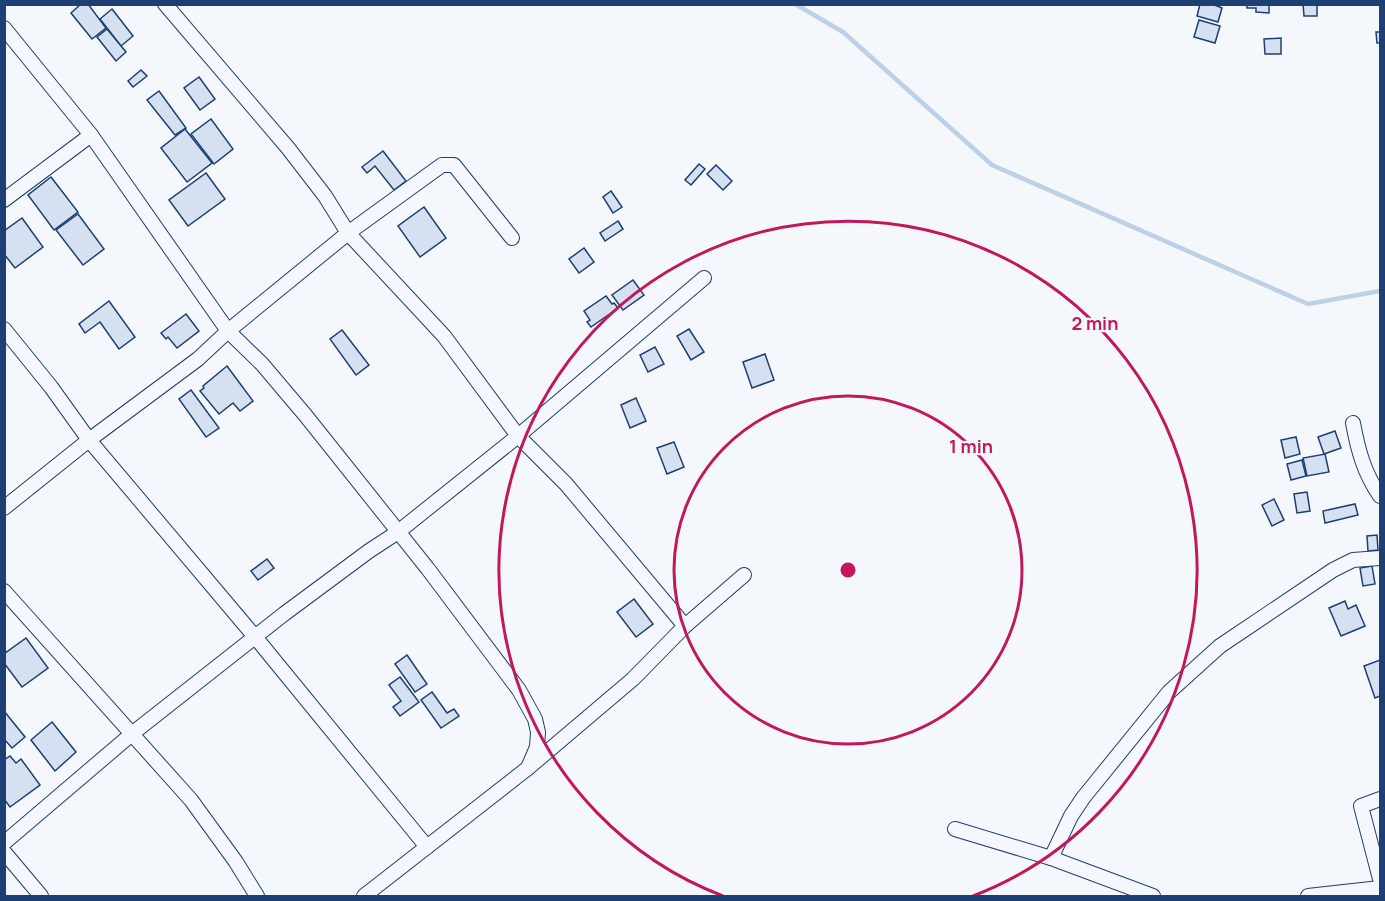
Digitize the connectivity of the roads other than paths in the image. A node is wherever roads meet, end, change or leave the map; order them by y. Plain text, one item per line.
1 (165, 4) edge
2 (4, 28) edge
3 (92, 135) junction
4 (4, 200) edge
5 (348, 233) junction
6 (512, 238) dead end
7 (704, 278) dead end
8 (4, 329) edge
9 (228, 331) junction
10 (1353, 423) dead end
11 (518, 436) junction
12 (89, 440) junction
13 (1380, 496) edge
14 (4, 508) edge
15 (398, 532) junction
16 (1380, 558) edge
17 (744, 575) dead end
18 (4, 591) edge
19 (685, 626) junction
20 (256, 638) junction
21 (133, 733) junction
22 (528, 768) junction
23 (1380, 799) edge
24 (955, 829) dead end
25 (4, 843) edge
26 (427, 848) junction
27 (4, 852) edge
28 (1051, 858) junction
29 (1380, 879) edge
30 (1380, 888) edge
31 (41, 897) edge
32 (256, 897) edge
33 (363, 897) edge
34 (1153, 897) edge
35 (1308, 897) edge

1 - 5 street
2 - 3 street
3 - 4 street
3 - 9 street
5 - 6 street
5 - 9 street
5 - 11 street
7 - 11 street
8 - 12 street
9 - 12 street
9 - 15 street
10 - 13 street
11 - 15 street
11 - 19 street
12 - 14 street
12 - 20 street
15 - 20 street
15 - 22 street
16 - 28 street
17 - 19 street
18 - 21 street
19 - 22 street
20 - 21 street
20 - 26 street
21 - 25 street
21 - 32 street
22 - 26 street
23 - 29 street
24 - 28 street
26 - 33 street
27 - 31 street
28 - 34 street
30 - 35 street

